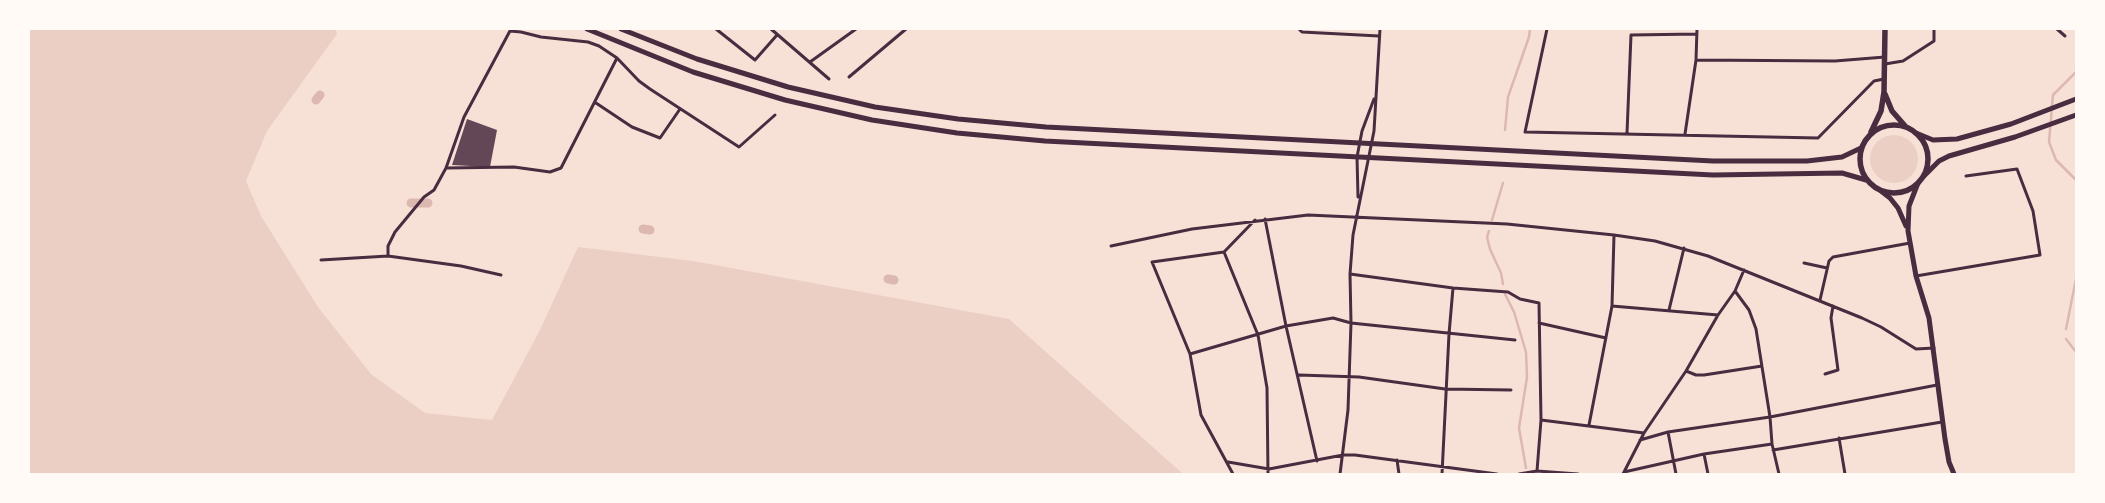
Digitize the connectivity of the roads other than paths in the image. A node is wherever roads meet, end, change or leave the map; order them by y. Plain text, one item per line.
1 (587, 29) edge
2 (621, 29) edge
3 (717, 29) edge
4 (771, 29) edge
5 (777, 29) edge
6 (856, 29) edge
7 (906, 29) edge
8 (1299, 29) edge
9 (1380, 29) edge
10 (1547, 29) edge
11 (1651, 29) edge
12 (1697, 29) edge
13 (1885, 29) edge
14 (1934, 29) edge
15 (2057, 29) edge
16 (512, 30) edge
17 (1697, 34) junction
18 (777, 35) junction
19 (1379, 36) junction
20 (1650, 36) junction
21 (2066, 36) dead end
22 (1886, 57) junction
23 (617, 58) junction
24 (1696, 60) junction
25 (810, 62) junction
26 (1885, 64) junction
27 (849, 77) dead end
28 (829, 79) dead end
29 (1885, 79) junction
30 (1884, 92) junction
31 (1375, 96) junction
32 (2076, 99) edge
33 (596, 102) junction
34 (680, 109) junction
35 (2076, 114) edge
36 (775, 115) dead end
37 (1906, 127) junction
38 (1627, 133) junction
39 (1916, 133) junction
40 (1685, 134) junction
41 (1870, 134) junction
42 (1359, 144) junction
43 (1372, 144) junction
44 (1861, 148) junction
45 (1356, 156) junction
46 (1370, 157) junction
47 (446, 168) junction
48 (1924, 176) junction
49 (1966, 176) dead end
50 (1866, 180) junction
51 (1918, 183) junction
52 (1880, 191) junction
53 (1358, 200) junction
54 (1355, 216) junction
55 (1265, 219) junction
56 (1256, 220) junction
57 (1908, 231) junction
58 (1614, 235) junction
59 (1910, 243) junction
60 (1111, 246) dead end
61 (1684, 248) junction
62 (1224, 252) junction
63 (388, 256) junction
64 (321, 260) dead end
65 (1804, 263) dead end
66 (1828, 268) junction
67 (1744, 270) junction
68 (1350, 274) junction
69 (501, 275) dead end
70 (1916, 276) junction
71 (1454, 288) junction
72 (1735, 291) junction
73 (1820, 300) junction
74 (1612, 306) junction
75 (1833, 306) junction
76 (1669, 310) junction
77 (1718, 315) junction
78 (1351, 323) junction
79 (1539, 323) junction
80 (1286, 326) junction
81 (1258, 334) junction
82 (1448, 334) junction
83 (1606, 338) junction
84 (1515, 340) dead end
85 (1934, 348) junction
86 (1190, 354) junction
87 (1762, 366) junction
88 (1686, 371) junction
89 (1299, 374) junction
90 (1826, 374) dead end
91 (1349, 376) junction
92 (1938, 385) junction
93 (1445, 388) junction
94 (1511, 390) dead end
95 (1770, 417) junction
96 (1541, 420) junction
97 (1943, 422) junction
98 (1589, 425) junction
99 (1668, 432) junction
100 (1644, 433) junction
101 (1839, 438) junction
102 (1640, 440) junction
103 (1772, 444) junction
104 (1773, 450) junction
105 (1704, 454) junction
106 (1343, 455) junction
107 (1397, 460) junction
108 (1673, 460) junction
109 (1227, 461) junction
110 (1317, 461) junction
111 (1441, 468) junction
112 (1231, 469) junction
113 (1269, 469) junction
114 (1537, 471) junction
115 (1624, 473) edge
116 (1228, 474) edge
117 (1233, 474) edge
118 (1268, 474) edge
119 (1340, 474) edge
120 (1399, 474) edge
121 (1442, 474) edge
122 (1497, 474) edge
123 (1519, 474) edge
124 (1578, 474) edge
125 (1676, 474) edge
126 (1708, 474) edge
127 (1779, 474) edge
128 (1845, 474) edge
129 (1954, 474) edge

1 - 45 main road
2 - 42 main road
3 - 18 street
4 - 18 street
5 - 18 street
6 - 25 street
7 - 27 street
8 - 19 street
9 - 19 street
10 - 38 street
11 - 20 street
12 - 17 street
13 - 22 main road
14 - 26 street
15 - 21 street
16 - 23 street
16 - 47 street
17 - 20 street
17 - 24 street
18 - 25 street
19 - 31 street
20 - 38 street
22 - 24 street
22 - 26 main road
23 - 33 street
23 - 34 street
24 - 40 street
25 - 28 street
26 - 29 main road
29 - 30 main road
29 - 40 street
30 - 37 main road
30 - 41 main road
31 - 42 street
31 - 43 street
32 - 39 main road
33 - 34 street
33 - 47 street
34 - 36 street
35 - 48 main road
37 - 39 main road
37 - 41 main road
38 - 40 street
39 - 48 main road
41 - 44 main road
42 - 43 main road
42 - 45 street
43 - 44 main road
43 - 46 street
44 - 50 main road
45 - 46 main road
45 - 53 street
46 - 50 main road
46 - 53 street
47 - 63 street
48 - 51 main road
49 - 70 street
50 - 52 main road
51 - 52 main road
51 - 57 main road
52 - 57 main road
53 - 54 street
54 - 55 street
54 - 58 street
54 - 68 street
55 - 56 street
55 - 80 street
56 - 60 street
56 - 62 street
57 - 59 main road
58 - 61 street
58 - 74 street
59 - 66 street
59 - 70 main road
61 - 67 street
61 - 76 street
62 - 81 street
62 - 86 street
63 - 64 street
63 - 69 street
65 - 66 street
66 - 73 street
67 - 72 street
67 - 73 street
68 - 71 street
68 - 78 street
70 - 85 main road
71 - 79 street
71 - 82 street
72 - 77 street
72 - 87 street
73 - 75 street
74 - 76 street
74 - 83 street
75 - 85 street
75 - 90 street
76 - 77 street
77 - 88 street
78 - 80 street
78 - 82 street
78 - 91 street
79 - 83 street
79 - 96 street
80 - 81 street
80 - 89 street
81 - 86 street
81 - 113 street
82 - 84 street
82 - 93 street
83 - 98 street
85 - 92 main road
86 - 109 street
87 - 88 street
87 - 95 street
88 - 100 street
89 - 91 street
89 - 110 street
91 - 93 street
91 - 106 street
92 - 95 street
92 - 97 main road
93 - 94 street
93 - 111 street
95 - 99 street
95 - 103 street
96 - 98 street
96 - 114 street
97 - 101 street
97 - 129 main road
98 - 100 street
99 - 102 street
99 - 108 street
100 - 102 street
101 - 104 street
101 - 128 street
102 - 115 street
103 - 104 street
103 - 105 street
104 - 127 street
105 - 108 street
105 - 126 street
106 - 107 street
106 - 110 street
106 - 119 street
107 - 111 street
107 - 120 street
108 - 115 street
108 - 125 street
109 - 112 street
109 - 113 street
110 - 113 street
111 - 121 street
111 - 122 street
112 - 116 street
112 - 117 street
113 - 118 street
114 - 123 street
114 - 124 street

